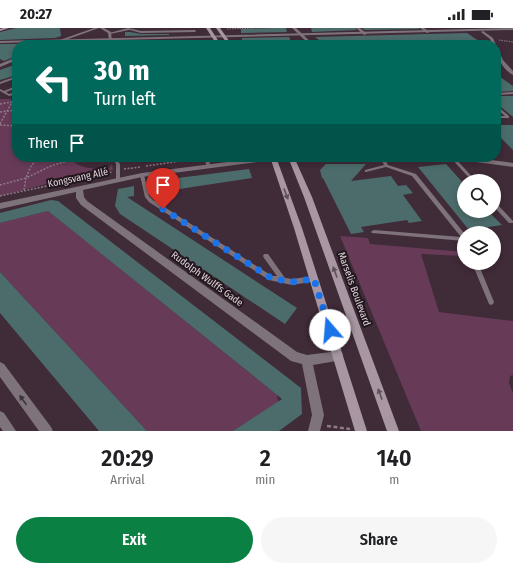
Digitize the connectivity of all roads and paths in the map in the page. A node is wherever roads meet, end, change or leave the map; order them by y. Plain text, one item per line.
1 (7, 28) edge
2 (97, 28) edge
3 (102, 28) edge
4 (208, 28) edge
5 (218, 28) edge
6 (254, 28) edge
7 (294, 28) edge
8 (358, 28) edge
9 (422, 28) edge
10 (496, 28) edge
11 (129, 29) edge
12 (0, 30) edge
13 (500, 30) junction
14 (195, 31) dead end
15 (428, 32) junction
16 (453, 32) junction
17 (483, 32) junction
18 (507, 32) junction
19 (513, 32) edge
20 (110, 33) junction
21 (365, 34) junction
22 (303, 35) junction
23 (214, 37) junction
24 (225, 37) junction
25 (492, 39) joint
26 (63, 40) edge
27 (111, 40) joint
28 (216, 40) edge
29 (227, 40) edge
30 (307, 40) edge
31 (499, 40) edge
32 (501, 40) edge
33 (0, 42) edge
34 (12, 42) edge
35 (513, 42) edge
36 (12, 60) edge
37 (501, 62) edge
38 (0, 66) edge
39 (513, 74) edge
40 (12, 79) edge
41 (0, 84) edge
42 (12, 89) edge
43 (0, 90) edge
44 (4, 92) junction
45 (513, 93) edge
46 (12, 94) edge
47 (501, 94) edge
48 (0, 104) edge
49 (12, 111) edge
50 (501, 111) edge
51 (0, 112) edge
52 (7, 112) junction
53 (501, 117) edge
54 (0, 125) edge
55 (12, 126) edge
56 (35, 162) edge
57 (64, 162) edge
58 (116, 162) edge
59 (172, 162) edge
60 (207, 162) edge
61 (232, 162) edge
62 (275, 162) edge
63 (293, 162) edge
64 (384, 162) edge
65 (457, 162) edge
66 (500, 162) edge
67 (208, 165) junction
68 (513, 165) edge
69 (386, 166) junction
70 (118, 170) junction
71 (366, 172) dead end
72 (468, 174) edge
73 (142, 175) junction
74 (26, 178) junction
75 (118, 180) junction
76 (0, 185) edge
77 (79, 188) junction
78 (24, 190) junction
79 (173, 194) dead end
80 (0, 196) edge
81 (154, 203) junction
82 (0, 206) edge
83 (501, 212) edge
84 (510, 222) dead end
85 (457, 229) edge
86 (374, 232) dead end
87 (457, 238) edge
88 (266, 256) dead end
89 (478, 270) edge
90 (314, 279) junction
91 (283, 280) junction
92 (491, 302) dead end
93 (338, 356) junction
94 (307, 360) junction
95 (0, 368) edge
96 (0, 417) edge
97 (315, 428) edge
98 (10, 431) edge
99 (46, 431) edge
100 (361, 431) edge
101 (393, 431) edge

1 - 12 main road
2 - 26 street
3 - 20 street
4 - 23 main road
5 - 6 path
5 - 24 main road
7 - 22 street
8 - 21 street
9 - 15 street
10 - 13 street
11 - 14 lane
11 - 20 lane
13 - 16 street
13 - 18 street
13 - 19 street
15 - 16 street
15 - 21 street
16 - 17 street
17 - 18 street
17 - 25 street
18 - 19 street
20 - 27 street
21 - 22 street
22 - 24 street
22 - 30 street
23 - 24 street
23 - 27 street
23 - 28 main road
24 - 29 main road
25 - 31 path
32 - 35 path
33 - 34 street
36 - 38 street
37 - 39 street
40 - 41 lane
42 - 44 lane
43 - 44 lane
44 - 46 lane
45 - 47 lane
48 - 52 path
49 - 52 path
50 - 53 lane
51 - 52 path
52 - 54 path
54 - 55 path
56 - 74 path
57 - 74 path
58 - 70 lane
59 - 70 path
60 - 67 lane
61 - 67 street, Kongsvang Allé
62 -> 90 main road
101 -> 63 main road, Marselis Boulevard
64 - 69 lane
65 - 72 lane
66 - 68 street
67 - 73 street, Kongsvang Allé
69 - 71 lane
69 - 85 lane
70 - 75 lane
70 - 78 path
73 - 75 street, Kongsvang Allé
73 - 81 lane
74 - 76 path
74 - 78 path
75 - 77 street, Kongsvang Allé
77 - 82 street, Kongsvang Allé
77 - 94 street, Rudolph Wulffs Gade
78 - 80 path
79 - 81 lane
81 - 91 lane
83 - 84 lane
86 - 87 lane
88 - 91 lane
89 - 92 lane
90 - 91 lane
90 - 93 main road
93 - 94 street, Rudolph Wulffs Gade
93 - 100 main road
94 - 97 street
99 -> 95 street
96 - 98 street
97 - 100 path

